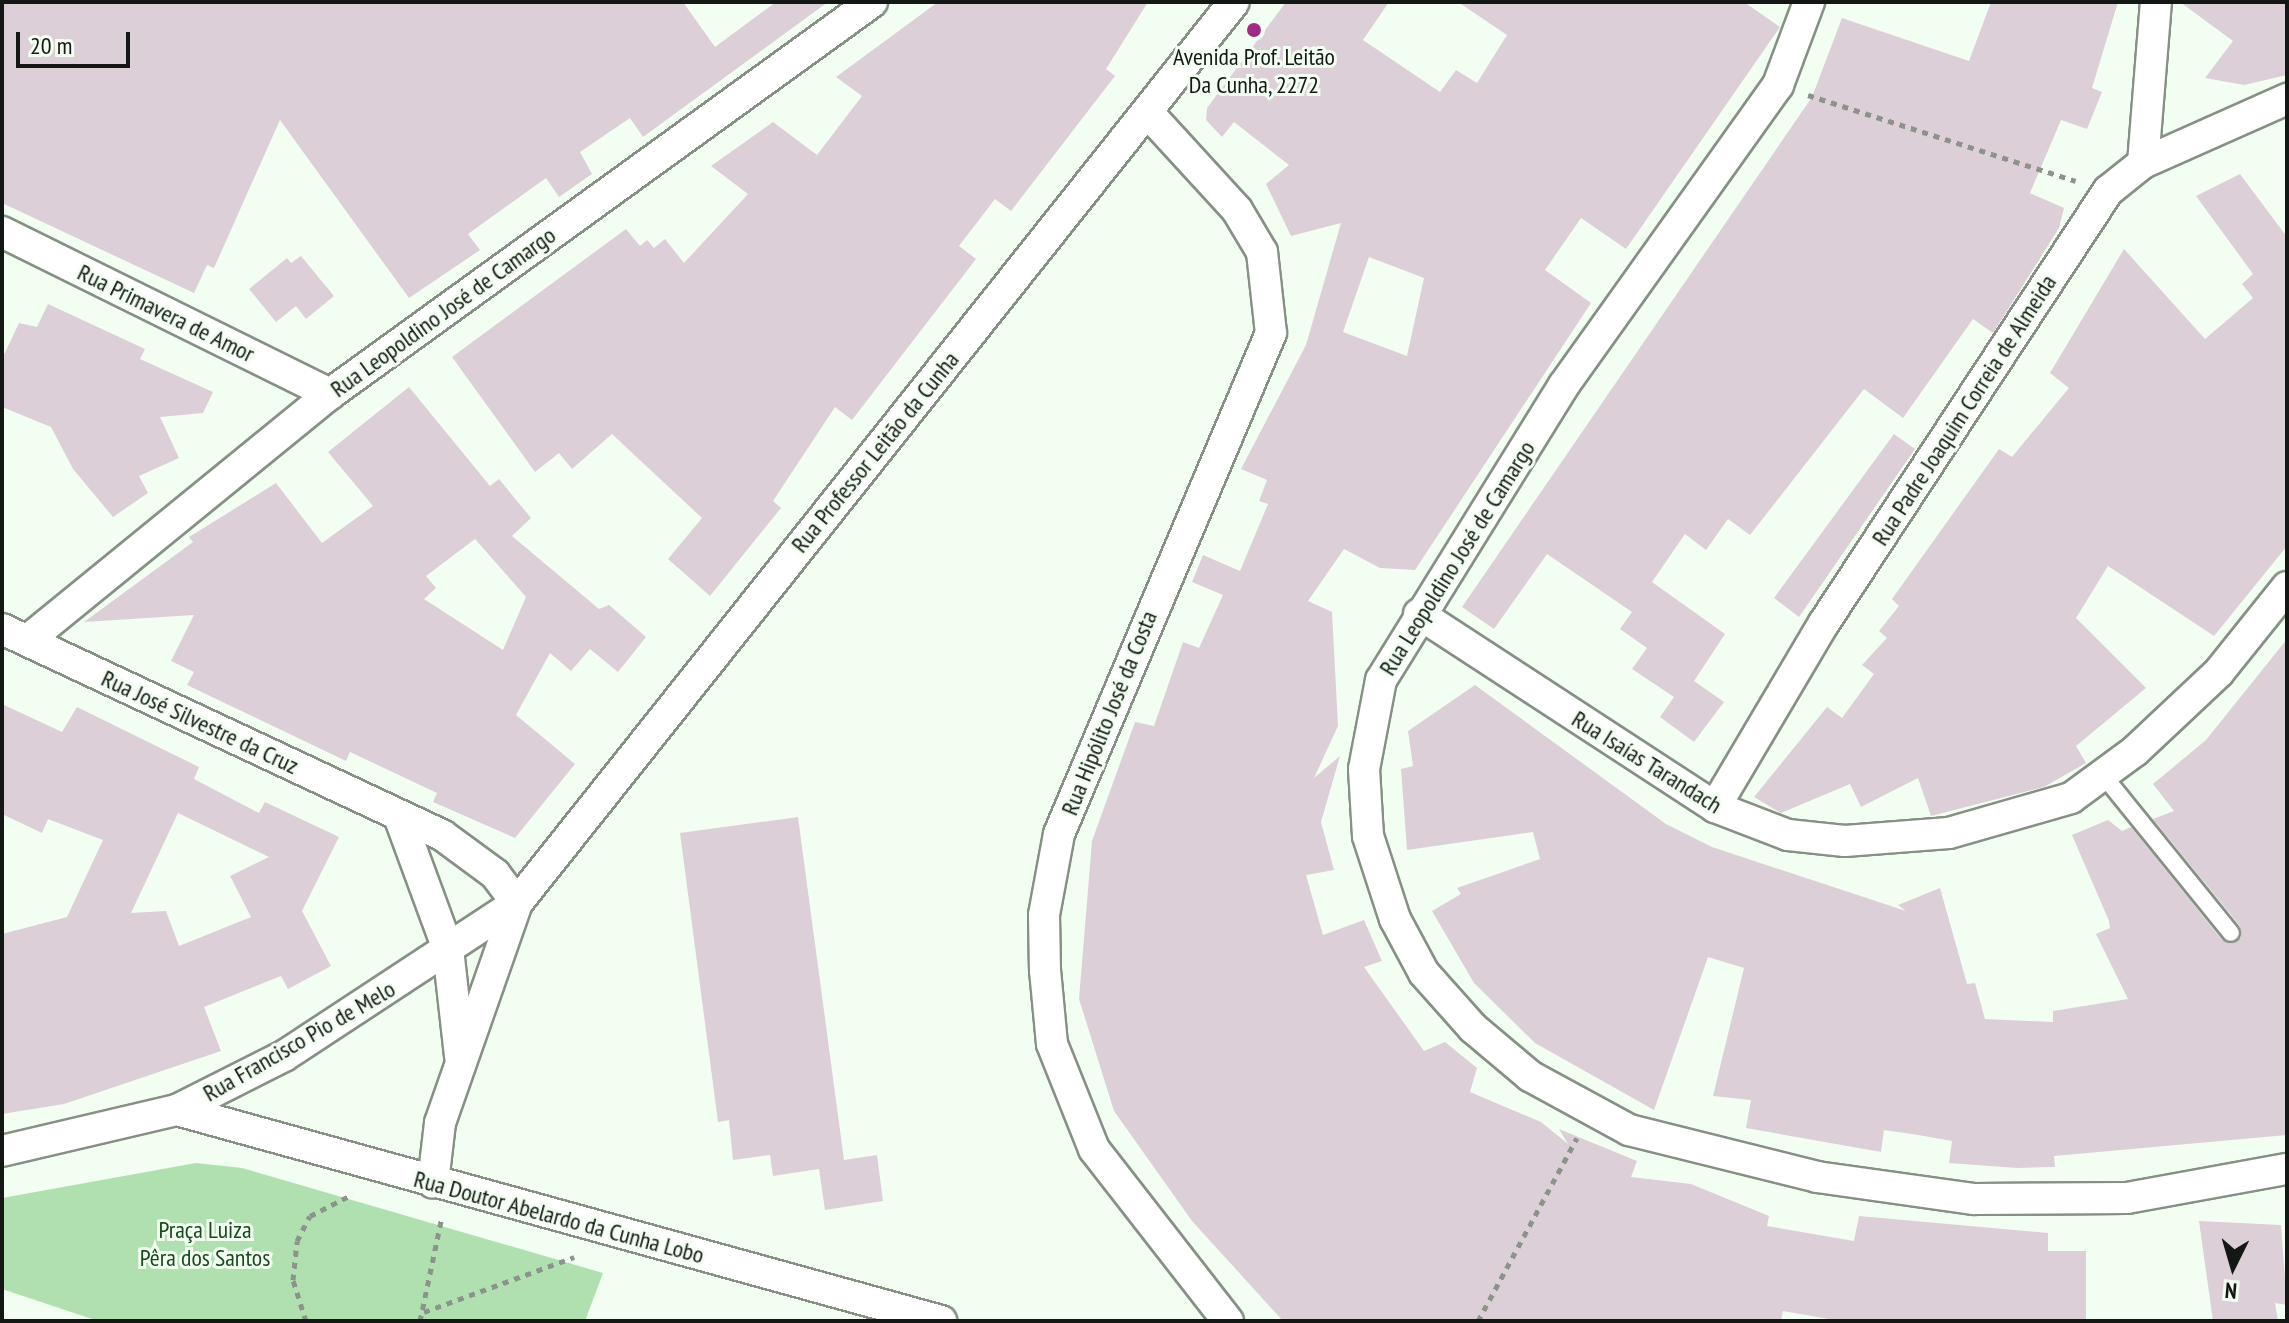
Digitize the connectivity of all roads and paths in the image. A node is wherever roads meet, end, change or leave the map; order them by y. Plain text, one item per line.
1 (872, 2) edge
2 (1234, 2) edge
3 (1809, 2) edge
4 (2156, 2) edge
5 (1778, 85) junction
6 (2287, 99) edge
7 (1150, 115) junction
8 (2143, 163) junction
9 (2108, 191) junction
10 (2, 232) edge
11 (330, 394) junction
12 (2287, 587) edge
13 (1419, 614) junction
14 (15, 635) edge
15 (2103, 775) junction
16 (1715, 807) junction
17 (399, 816) junction
18 (517, 903) junction
19 (2231, 933) dead end
20 (448, 949) junction
21 (460, 1056) junction
22 (177, 1110) junction
23 (1591, 1112) junction
24 (2, 1151) edge
25 (2287, 1169) edge
26 (433, 1183) junction
27 (366, 1196) dead end
28 (616, 1233) junction
29 (424, 1312) junction
30 (306, 1321) edge
31 (420, 1321) edge
32 (941, 1321) edge
33 (1228, 1321) edge
34 (1478, 1321) edge

1 - 11 street, Rua Leopoldino José de Camargo
2 - 7 street, Rua Professor Leitão da Cunha
3 - 5 street, Rua Leopoldino José de Camargo
4 - 8 street
5 - 9 path
5 - 13 street, Rua Leopoldino José de Camargo
6 - 8 street, Rua Padre Joaquim Correia de Almeida
7 - 18 street, Rua Professor Leitão da Cunha
7 - 33 street, Rua Hipólito José da Costa
8 - 9 street, Rua Padre Joaquim Correia de Almeida
9 - 16 street, Rua Padre Joaquim Correia de Almeida
10 - 11 street, Rua Primavera de Amor
11 - 14 street, Rua Leopoldino José de Camargo
12 - 15 street, Rua Isaías Tarandach
13 - 16 street, Rua Isaías Tarandach
13 - 23 street, Rua Leopoldino José de Camargo
14 - 17 street, Rua José Silvestre da Cruz
15 - 16 street, Rua Isaías Tarandach
15 - 19 lane
17 - 18 street, Rua José Silvestre da Cruz
17 - 20 street
18 - 20 street, Rua Professor Leitão da Cunha
18 - 21 street, Rua Professor Leitão da Cunha
20 - 21 street, Rua Professor Leitão da Cunha
20 - 22 street, Rua Francisco Pio de Melo
21 - 26 street, Rua Professor Leitão da Cunha
22 - 24 street, Rua Francisco Pio de Melo
22 - 26 street, Rua Doutor Abelardo da Cunha Lobo
23 - 25 street, Rua Leopoldino José de Camargo
23 - 34 path
26 - 28 street, Rua Doutor Abelardo da Cunha Lobo
26 - 29 path
27 - 30 path
28 - 29 path
28 - 32 street, Rua Doutor Abelardo da Cunha Lobo
29 - 31 path

